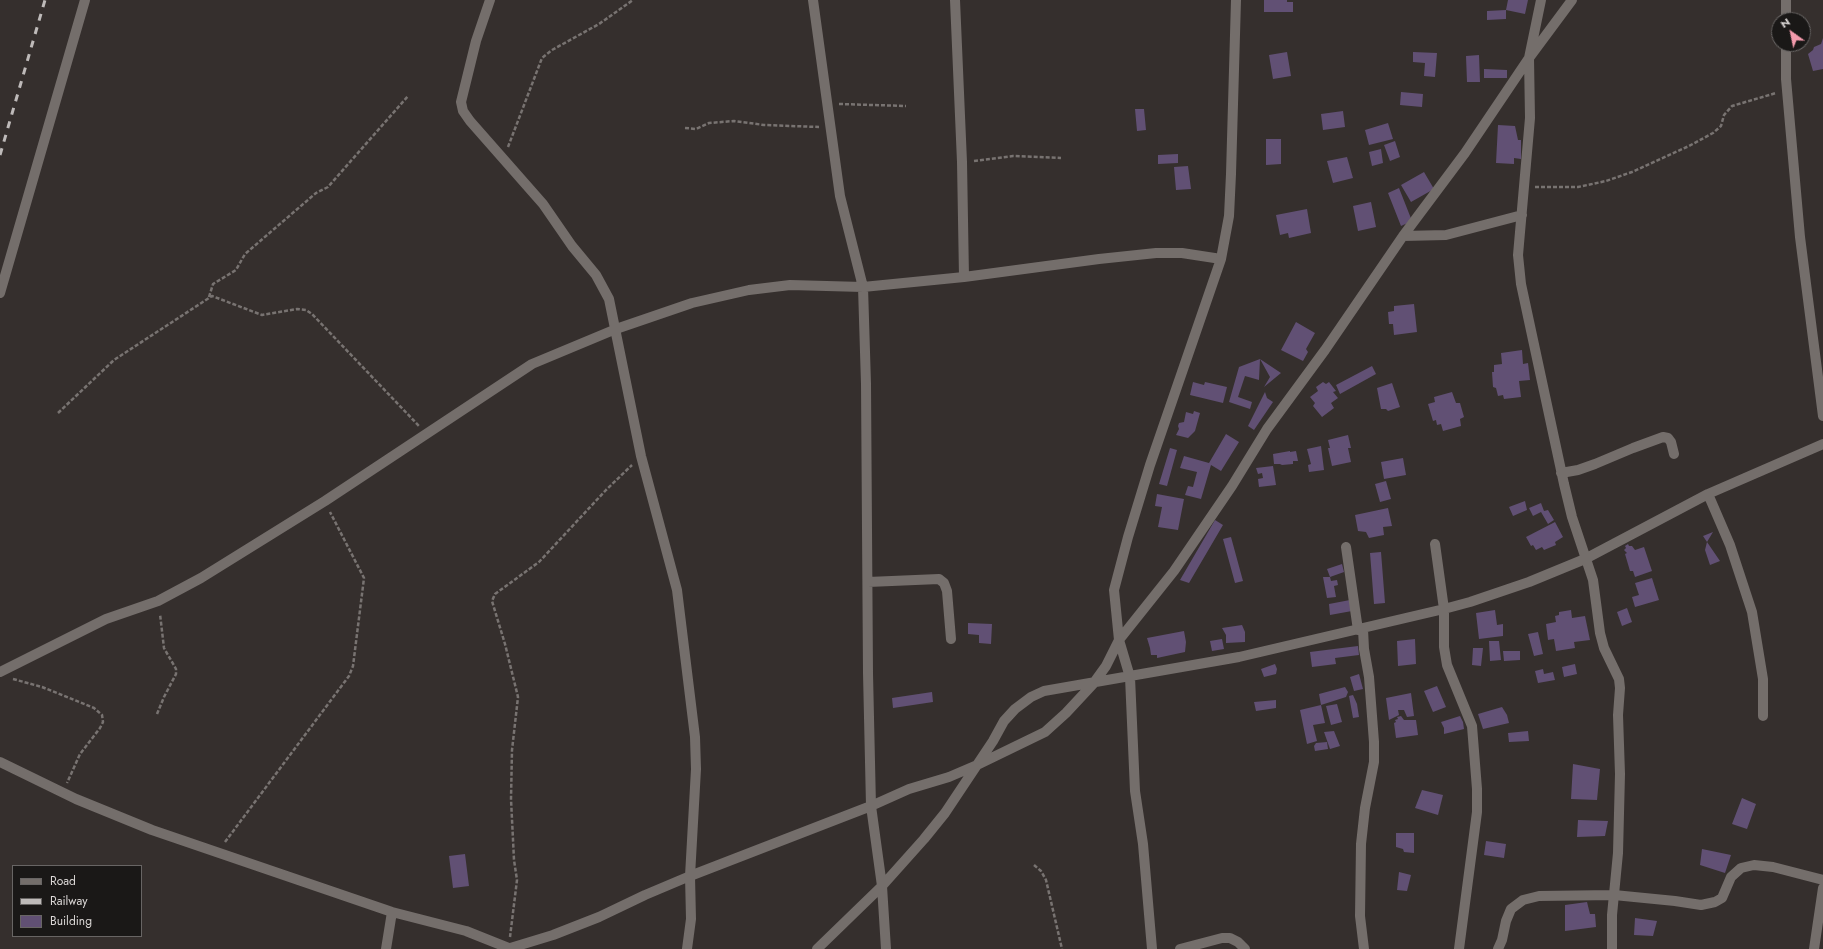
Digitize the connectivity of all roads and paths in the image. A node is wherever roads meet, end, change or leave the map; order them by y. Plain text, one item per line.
1 (85, 0) edge
2 (490, 0) edge
3 (633, 0) edge
4 (813, 0) edge
5 (955, 0) edge
6 (1236, 0) edge
7 (1541, 0) edge
8 (1572, 0) edge
9 (1786, 0) edge
10 (1786, 12) edge
11 (1786, 52) edge
12 (1528, 58) junction
13 (1788, 89) junction
14 (408, 96) dead end
15 (828, 104) junction
16 (906, 106) dead end
17 (831, 127) junction
18 (684, 128) dead end
19 (1061, 158) dead end
20 (504, 159) junction
21 (962, 162) junction
22 (1525, 186) junction
23 (1522, 214) junction
24 (1403, 236) junction
25 (1221, 259) junction
26 (964, 277) junction
27 (863, 287) junction
28 (0, 293) edge
29 (209, 297) junction
30 (616, 329) junction
31 (58, 412) dead end
32 (1823, 416) edge
33 (427, 434) junction
34 (1823, 444) edge
35 (1674, 454) dead end
36 (641, 456) junction
37 (1561, 473) junction
38 (1708, 494) junction
39 (325, 500) junction
40 (1435, 544) dead end
41 (1346, 547) dead end
42 (1585, 559) junction
43 (868, 582) junction
44 (158, 601) junction
45 (1444, 609) junction
46 (1360, 629) junction
47 (951, 639) dead end
48 (1119, 640) junction
49 (4, 675) edge
50 (1130, 677) junction
51 (1093, 684) junction
52 (157, 714) dead end
53 (1763, 716) dead end
54 (0, 762) edge
55 (977, 765) junction
56 (62, 792) junction
57 (871, 806) junction
58 (217, 853) junction
59 (1034, 865) dead end
60 (690, 876) junction
61 (1823, 880) edge
62 (882, 886) junction
63 (1823, 888) edge
64 (1614, 895) junction
65 (392, 912) junction
66 (386, 949) edge
67 (509, 949) edge
68 (687, 949) edge
69 (816, 949) edge
70 (886, 949) edge
71 (1062, 949) edge
72 (1152, 949) edge
73 (1180, 949) edge
74 (1245, 949) edge
75 (1364, 949) edge
76 (1459, 949) edge
77 (1498, 949) edge
78 (1612, 949) edge
79 (1814, 949) edge

1 - 28 street
2 - 20 street
3 - 20 path
4 - 15 street
5 - 21 street
6 - 25 street
7 - 12 street
8 - 12 street
9 - 10 street
11 - 13 street
12 - 22 street
12 - 24 street
13 - 22 path
13 - 32 street
14 - 29 path
15 - 16 path
15 - 17 street
17 - 18 path
17 - 27 street
19 - 21 path
20 - 30 street
21 - 26 street
22 - 23 street
23 - 24 street
23 - 37 street
24 - 48 street
25 - 26 street
25 - 48 street
26 - 27 street
27 - 30 street
27 - 43 street
29 - 31 path
29 - 33 path
30 - 33 street
30 - 36 street
33 - 39 street
34 - 38 street
35 - 37 street
36 - 60 street
36 - 67 path
37 - 42 street
38 - 42 street
38 - 53 street
39 - 44 street
39 - 58 path
40 - 45 street
41 - 46 street
42 - 45 street
42 - 64 street
43 - 47 street
43 - 57 street
44 - 49 street
44 - 52 path
45 - 46 street
45 - 76 street
46 - 50 street
46 - 75 street
48 - 50 street
48 - 51 street
49 - 56 path
50 - 51 street
50 - 72 street
51 - 55 street
51 - 55 street
54 - 56 street
55 - 57 street
55 - 62 street
56 - 58 street
57 - 60 street
57 - 62 street
58 - 65 street
59 - 71 path
60 - 67 street
60 - 68 street
61 - 64 street
62 - 69 street
62 - 70 street
63 - 79 street
64 - 77 street
64 - 78 street
65 - 66 street
65 - 67 street
73 - 74 street

